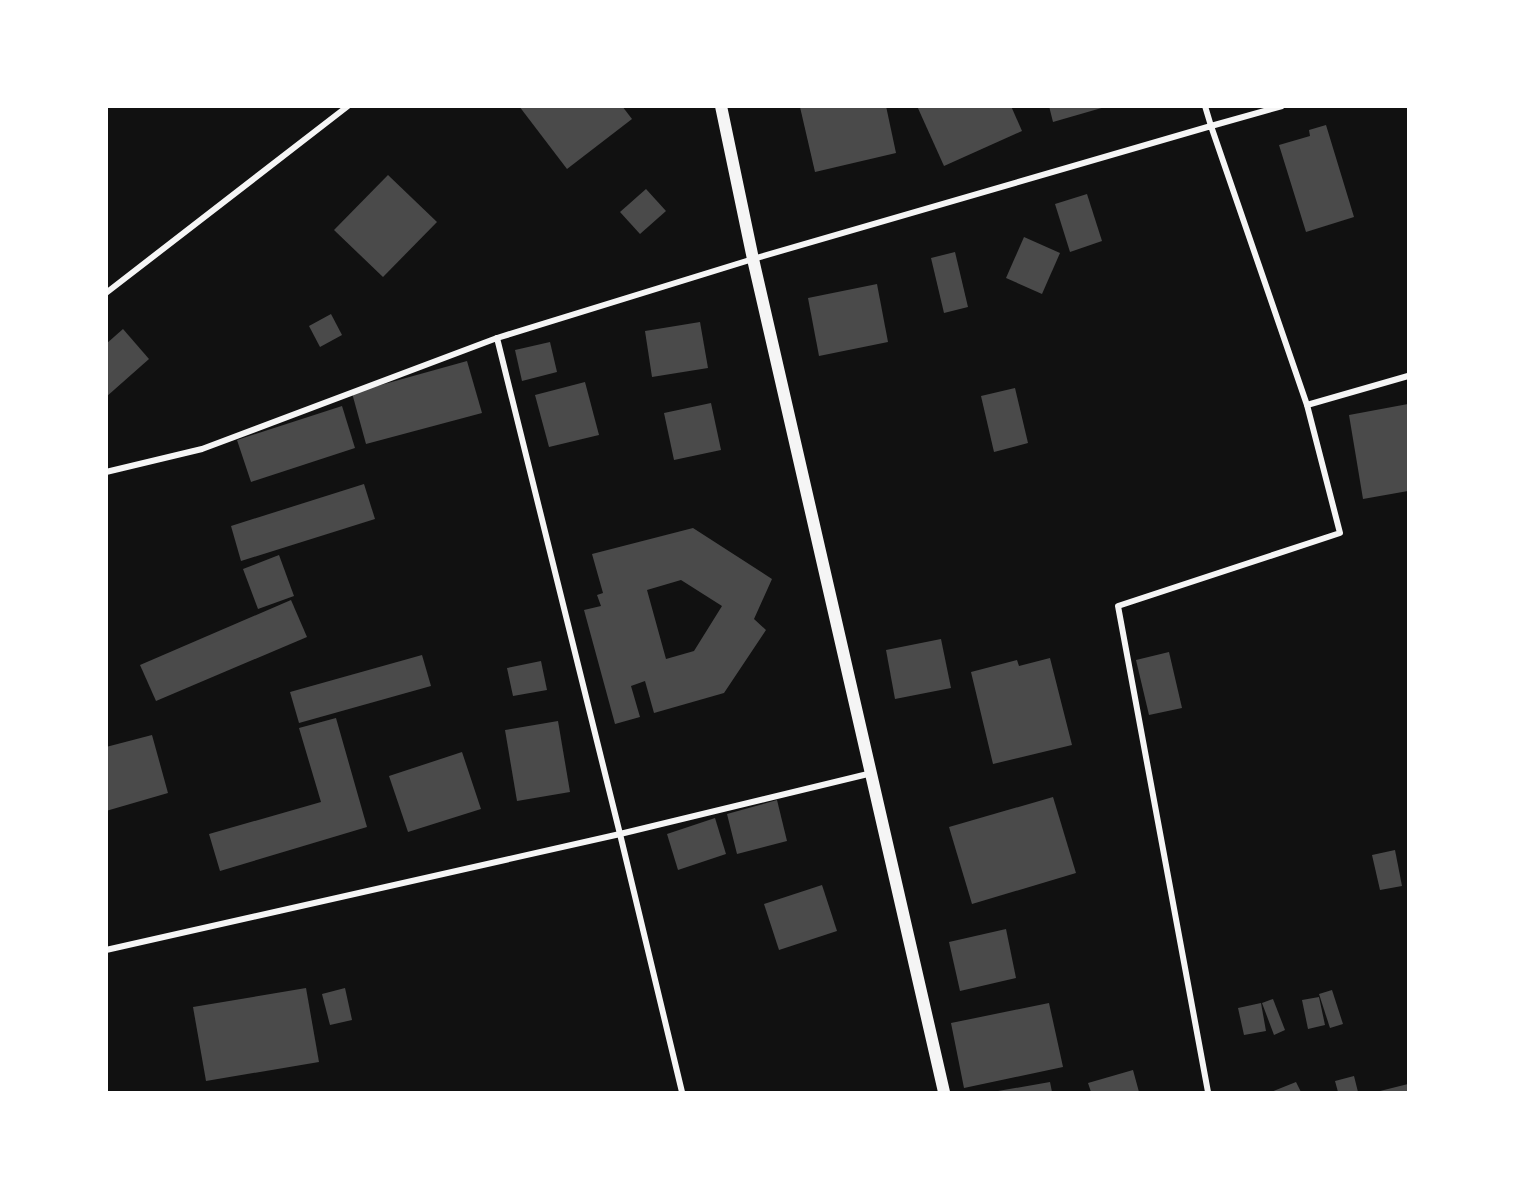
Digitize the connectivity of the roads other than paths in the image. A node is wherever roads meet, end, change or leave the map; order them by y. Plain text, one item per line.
1 (348, 106) edge
2 (721, 106) edge
3 (1205, 106) edge
4 (1281, 106) edge
5 (1211, 126) junction
6 (753, 259) junction
7 (106, 293) edge
8 (497, 338) junction
9 (1408, 376) edge
10 (1307, 405) junction
11 (106, 472) edge
12 (872, 773) junction
13 (620, 834) junction
14 (106, 950) edge
15 (682, 1092) edge
16 (944, 1092) edge
17 (1208, 1092) edge

1 - 7 street
2 - 6 main road
3 - 5 street
4 - 5 street
5 - 6 street
5 - 10 street
6 - 8 street
6 - 12 main road
8 - 11 street
8 - 13 street
9 - 10 street
10 - 17 street
12 - 13 street
12 - 16 main road
13 - 14 street
13 - 15 street

